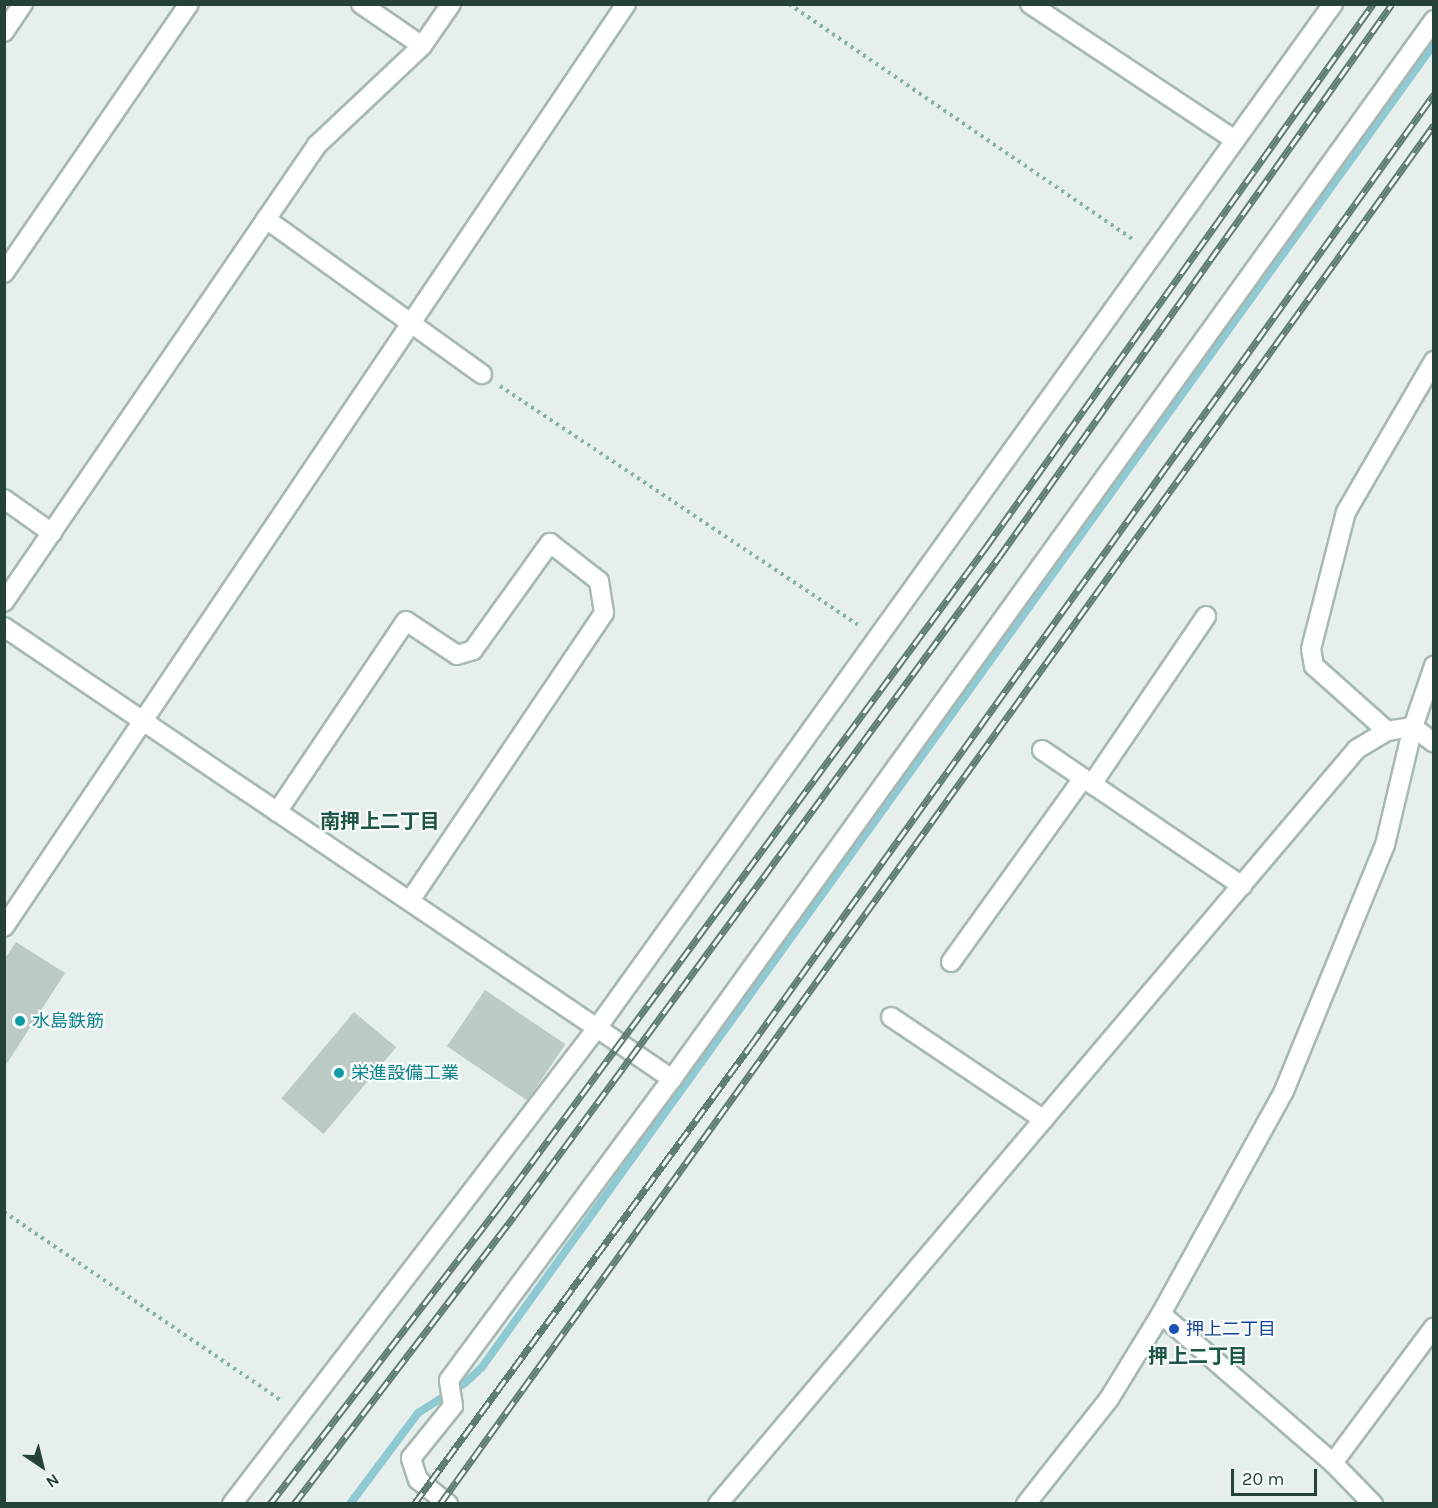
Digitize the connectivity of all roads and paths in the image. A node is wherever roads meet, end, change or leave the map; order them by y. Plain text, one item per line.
1 (23, 4) edge
2 (189, 4) edge
3 (361, 4) edge
4 (451, 4) edge
5 (626, 4) edge
6 (789, 4) edge
7 (1030, 4) edge
8 (1333, 4) edge
9 (1434, 20) edge
10 (4, 32) edge
11 (422, 46) junction
12 (1235, 140) junction
13 (266, 219) junction
14 (1152, 253) junction
15 (4, 273) edge
16 (412, 324) junction
17 (1434, 361) edge
18 (482, 374) joint
19 (4, 499) edge
20 (52, 533) junction
21 (4, 602) edge
22 (1206, 616) dead end
23 (4, 627) edge
24 (879, 638) junction
25 (1434, 666) edge
26 (143, 722) junction
27 (1413, 727) junction
28 (1387, 731) junction
29 (1434, 743) edge
30 (1042, 750) dead end
31 (1087, 781) junction
32 (277, 812) junction
33 (1242, 886) junction
34 (410, 902) junction
35 (4, 927) edge
36 (951, 962) dead end
37 (891, 1017) dead end
38 (597, 1028) junction
39 (672, 1079) junction
40 (1044, 1120) junction
41 (4, 1212) edge
42 (1161, 1314) junction
43 (1434, 1327) edge
44 (301, 1414) junction
45 (1333, 1463) junction
46 (232, 1503) edge
47 (448, 1503) edge
48 (718, 1503) edge
49 (1026, 1503) edge
50 (1373, 1503) edge

1 - 10 street
2 - 15 street
3 - 11 street
4 - 11 street
5 - 16 street
6 - 14 path
7 - 12 street
8 - 12 street
9 - 39 street
11 - 13 street
12 - 14 street
13 - 16 street
13 - 20 street
14 - 24 street
16 - 18 street
16 - 26 street
17 - 28 street
18 - 24 path
19 - 20 street
20 - 21 street
22 - 31 street
23 - 26 street
24 - 38 street
25 - 27 street
26 - 32 street
26 - 35 street
27 - 28 street
27 - 29 street
27 - 42 street
28 - 33 street
30 - 31 street
31 - 33 street
31 - 36 street
32 - 34 street
32 - 34 street
33 - 40 street
34 - 38 street
37 - 40 street
38 - 39 street
38 - 44 street
39 - 47 street
40 - 48 street
41 - 44 path
42 - 45 street
42 - 49 street
43 - 45 street
44 - 46 street
45 - 50 street

